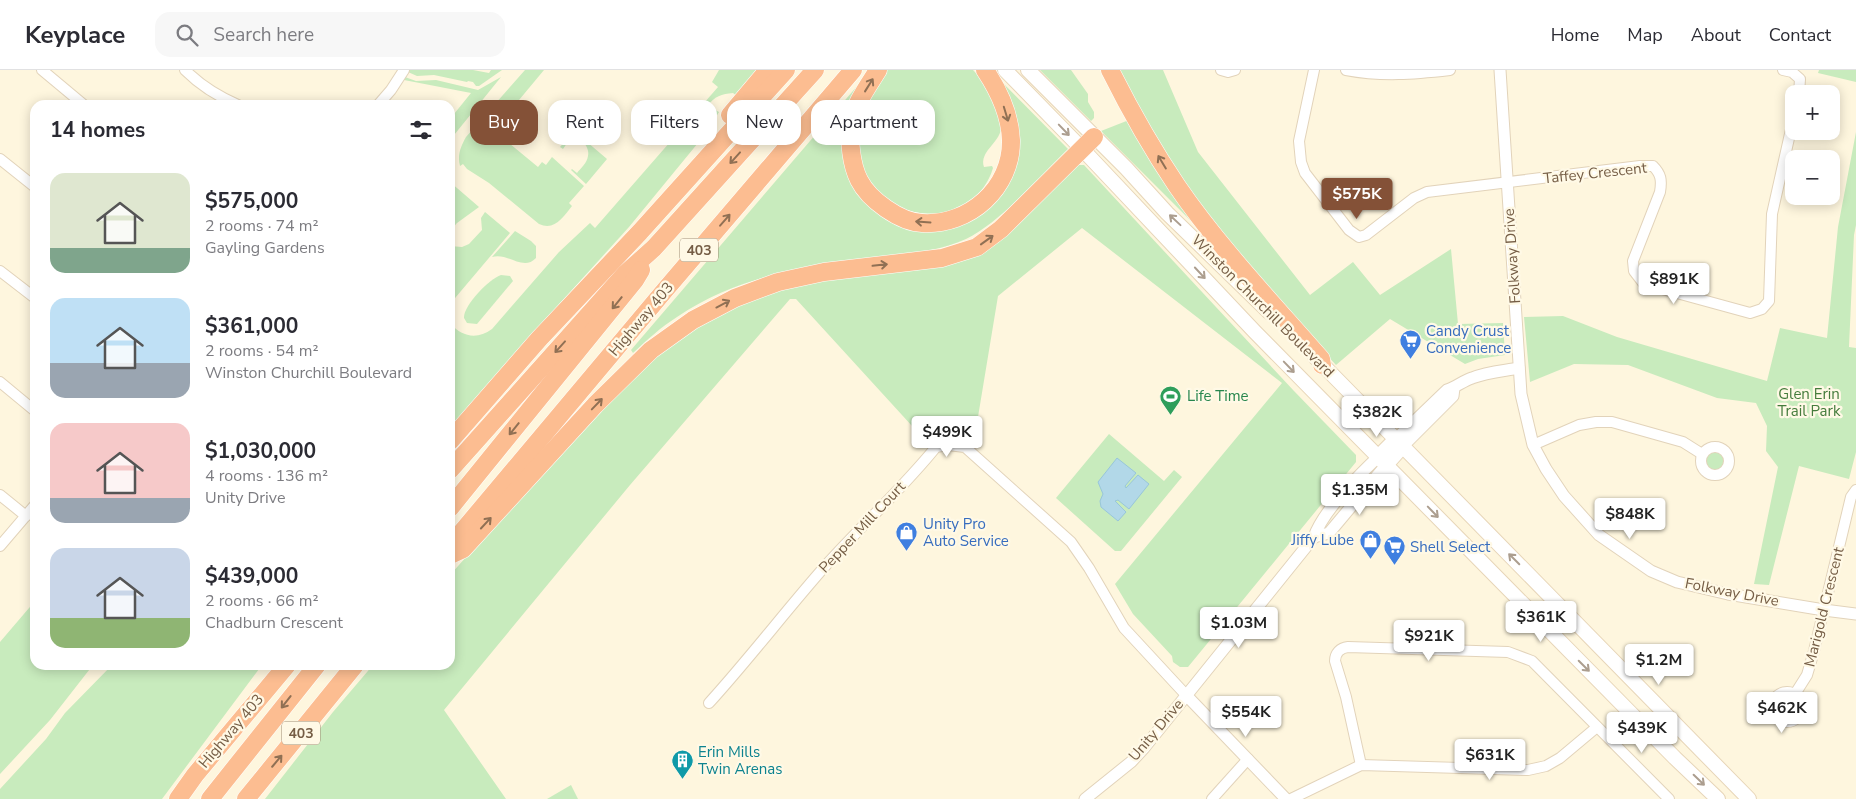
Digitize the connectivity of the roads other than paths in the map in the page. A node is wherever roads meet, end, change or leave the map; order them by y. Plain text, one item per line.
1 (42, 70) edge
2 (185, 70) edge
3 (404, 70) edge
4 (768, 70) edge
5 (786, 70) edge
6 (815, 70) edge
7 (854, 70) edge
8 (878, 70) edge
9 (985, 70) edge
10 (1005, 70) edge
11 (1028, 70) edge
12 (1110, 70) edge
13 (1221, 70) edge
14 (1235, 70) edge
15 (1314, 70) edge
16 (1346, 70) edge
17 (1450, 70) edge
18 (1500, 70) edge
19 (1783, 70) edge
20 (1800, 85) edge
21 (78, 100) edge
22 (226, 100) edge
23 (383, 100) edge
24 (1789, 140) edge
25 (1088, 143) junction
26 (0, 159) edge
27 (30, 183) edge
28 (1507, 183) junction
29 (640, 232) junction
30 (654, 248) junction
31 (0, 270) edge
32 (30, 294) edge
33 (1322, 365) junction
34 (1519, 368) junction
35 (0, 382) edge
36 (30, 406) edge
37 (455, 435) edge
38 (1400, 443) junction
39 (1533, 445) junction
40 (1702, 454) dead end
41 (1382, 461) junction
42 (455, 464) edge
43 (1856, 490) edge
44 (0, 495) edge
45 (455, 502) edge
46 (30, 511) edge
47 (26, 516) junction
48 (455, 540) edge
49 (0, 546) edge
50 (455, 553) edge
51 (1824, 610) junction
52 (1856, 614) edge
53 (267, 670) edge
54 (282, 670) edge
55 (313, 670) edge
56 (351, 670) edge
57 (1795, 694) dead end
58 (1186, 695) junction
59 (709, 703) dead end
60 (1597, 727) junction
61 (1248, 759) junction
62 (1360, 765) junction
63 (195, 775) junction
64 (178, 799) edge
65 (210, 799) edge
66 (246, 799) edge
67 (1085, 799) edge
68 (1212, 799) edge
69 (1286, 799) edge
70 (1291, 799) edge
71 (1669, 799) edge
72 (1718, 799) edge
73 (1749, 799) edge

1 - 21 street
2 - 22 street
3 - 23 street
4 - 29 highway
5 - 29 highway
6 -> 30 highway, 403
48 -> 7 highway, Highway 403 / 403
9 -> 8 highway
10 -> 25 main road, Winston Churchill Boulevard
11 - 25 main road, Winston Churchill Boulevard
33 -> 12 highway
13 - 14 street
15 - 28 street
16 - 17 street
18 - 28 street, Folkway Drive
19 - 20 street
24 - 28 street, Taffey Crescent
33 -> 25 main road, Winston Churchill Boulevard
25 -> 41 main road, Winston Churchill Boulevard
50 -> 25 highway
26 - 27 street
28 - 34 street, Folkway Drive
29 - 37 highway
30 -> 42 highway, 403
30 -> 45 highway
31 - 32 street
33 - 38 main road, Winston Churchill Boulevard
34 - 38 street
34 - 39 street, Folkway Drive
35 - 36 street
38 - 41 main road
73 -> 38 main road, Winston Churchill Boulevard
39 - 40 street
39 - 51 street, Folkway Drive
41 - 58 street, Unity Drive
41 -> 72 main road, Winston Churchill Boulevard
43 - 51 street, Marigold Crescent
44 - 47 street
46 - 47 street
47 - 49 street
51 - 52 street, Folkway Drive
51 - 57 street, Marigold Crescent
53 - 63 highway
54 - 63 highway, Highway 403
55 -> 65 highway
66 -> 56 highway, 403
58 - 59 street, Pepper Mill Court
58 - 61 street
58 - 67 street, Unity Drive
60 - 62 street
60 - 62 street
60 - 71 street
61 - 68 street
61 - 69 street
62 - 70 street
63 - 64 highway, Highway 403

